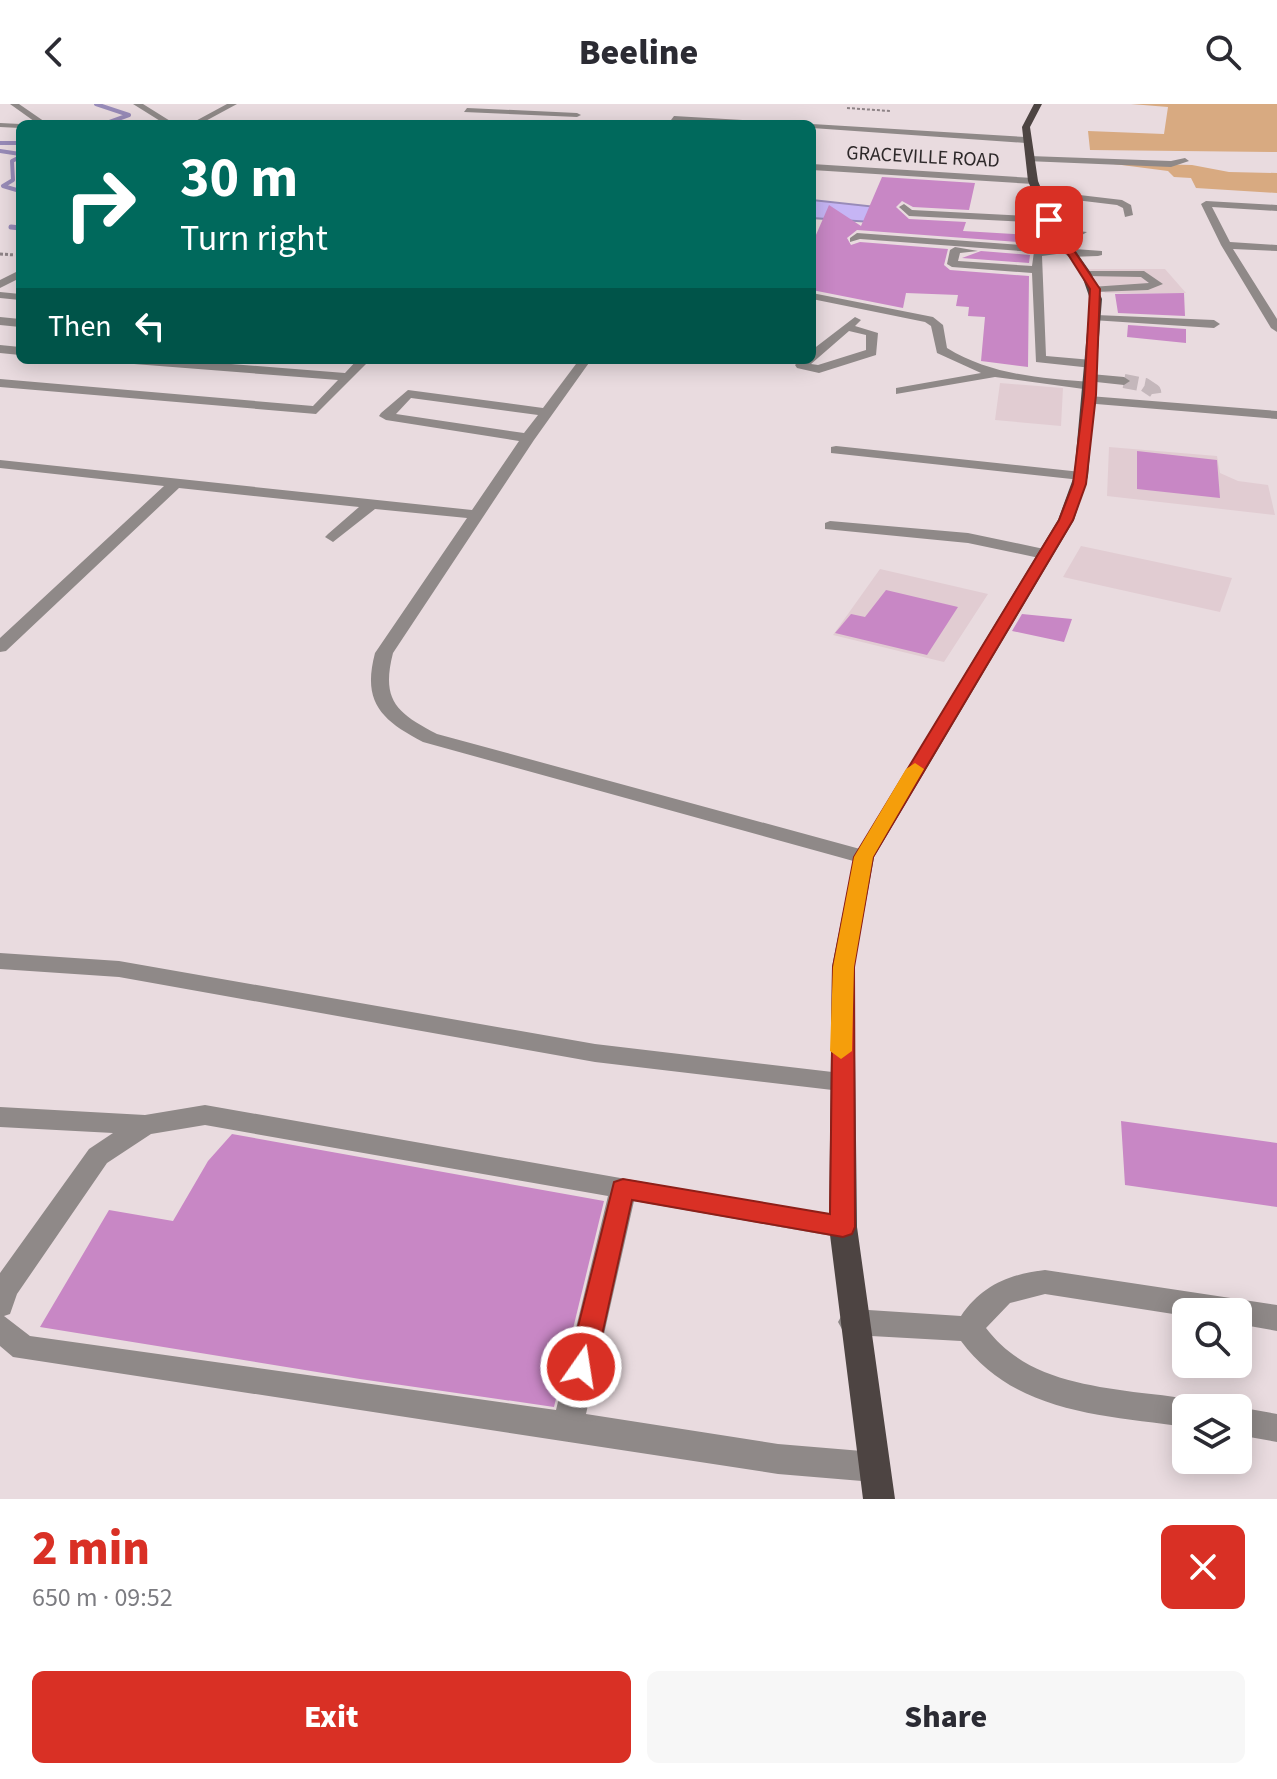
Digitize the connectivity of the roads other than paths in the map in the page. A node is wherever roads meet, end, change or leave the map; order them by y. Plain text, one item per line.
1 (14, 104) edge
2 (137, 104) edge
3 (233, 104) edge
4 (576, 104) edge
5 (1038, 104) edge
6 (467, 110) dead end
7 (577, 115) junction
8 (674, 118) dead end
9 (38, 120) edge
10 (164, 120) edge
11 (202, 120) edge
12 (573, 120) edge
13 (709, 120) edge
14 (816, 127) edge
15 (1026, 140) junction
16 (1029, 159) junction
17 (1185, 161) dead end
18 (816, 167) edge
19 (1047, 173) dead end
20 (1103, 174) dead end
21 (1142, 174) dead end
22 (1033, 182) junction
23 (1277, 208) edge
24 (1128, 215) dead end
25 (946, 216) junction
26 (981, 218) junction
27 (1049, 220) junction
28 (941, 231) junction
29 (1059, 232) junction
30 (1082, 232) dead end
31 (854, 240) dead end
32 (1226, 245) junction
33 (1277, 248) edge
34 (1042, 252) junction
35 (1068, 252) junction
36 (1098, 253) dead end
37 (1038, 270) junction
38 (1086, 273) junction
39 (1095, 289) junction
40 (1257, 295) junction
41 (1277, 296) edge
42 (816, 297) edge
43 (871, 306) junction
44 (1096, 318) junction
45 (1214, 324) dead end
46 (845, 327) junction
47 (1277, 328) edge
48 (816, 353) edge
49 (184, 364) edge
50 (360, 364) edge
51 (582, 364) edge
52 (802, 364) edge
53 (993, 374) junction
54 (348, 377) junction
55 (1124, 381) tunnel mouth
56 (1091, 382) junction
57 (0, 383) edge
58 (901, 391) dead end
59 (546, 412) junction
60 (1277, 415) edge
61 (528, 438) junction
62 (836, 450) dead end
63 (0, 464) edge
64 (1081, 476) junction
65 (178, 481) junction
66 (373, 503) junction
67 (476, 515) junction
68 (830, 526) dead end
69 (333, 537) dead end
70 (1044, 554) junction
71 (0, 647) edge
72 (864, 857) junction
73 (0, 961) edge
74 (841, 1082) junction
75 (0, 1117) edge
76 (145, 1125) junction
77 (623, 1189) junction
78 (843, 1227) junction
79 (0, 1305) edge
80 (1277, 1318) edge
81 (853, 1322) junction
82 (0, 1327) edge
83 (969, 1329) junction
84 (1172, 1410) edge
85 (1252, 1424) edge
86 (568, 1426) junction
87 (1277, 1428) edge
88 (874, 1467) junction
89 (879, 1499) edge

1 - 9 street
2 - 10 street
3 - 11 street
4 - 7 street
5 - 15 main road
6 - 7 street
7 - 12 street
8 - 13 street
14 - 15 street
15 - 16 main road
16 - 17 street
16 - 22 main road
18 - 22 street, GRACEVILLE ROAD
19 - 22 street
20 - 21 street
22 - 24 street
22 - 27 main road
23 - 32 street
25 - 26 street
25 - 28 street
25 - 28 street
26 - 27 street
26 - 28 street
27 - 29 main road
29 - 30 street
29 - 35 main road
31 - 34 street
32 - 33 street
32 - 40 street
34 - 35 street
34 - 37 street
34 - 37 street
35 - 36 street
35 - 38 main road
37 - 56 street
38 - 39 main road
38 - 39 street
39 - 44 main road
40 - 41 street
40 - 47 street
42 - 43 street
43 - 46 street
43 - 53 street
44 - 45 street
44 - 56 main road
46 - 48 street
46 - 52 street
49 - 54 street
50 - 54 street
51 - 59 street
53 - 56 street
53 - 58 street
54 - 57 street
55 - 56 street
56 - 60 street
56 - 64 main road
59 - 61 street
59 - 61 street
61 - 67 street
62 - 64 street
63 - 65 street
64 - 70 main road
65 - 66 street
65 - 71 street
66 - 67 street
66 - 69 street
67 - 72 street
68 - 70 street
70 - 72 main road
72 - 74 main road
73 - 74 street
74 - 78 main road
75 - 76 street
76 - 77 street
76 - 79 street
77 - 78 street
77 - 86 street
78 - 81 main road
80 - 83 street
81 - 83 street
81 - 88 main road
82 - 86 street
83 - 84 street
85 - 87 street
86 - 88 street
88 - 89 main road

